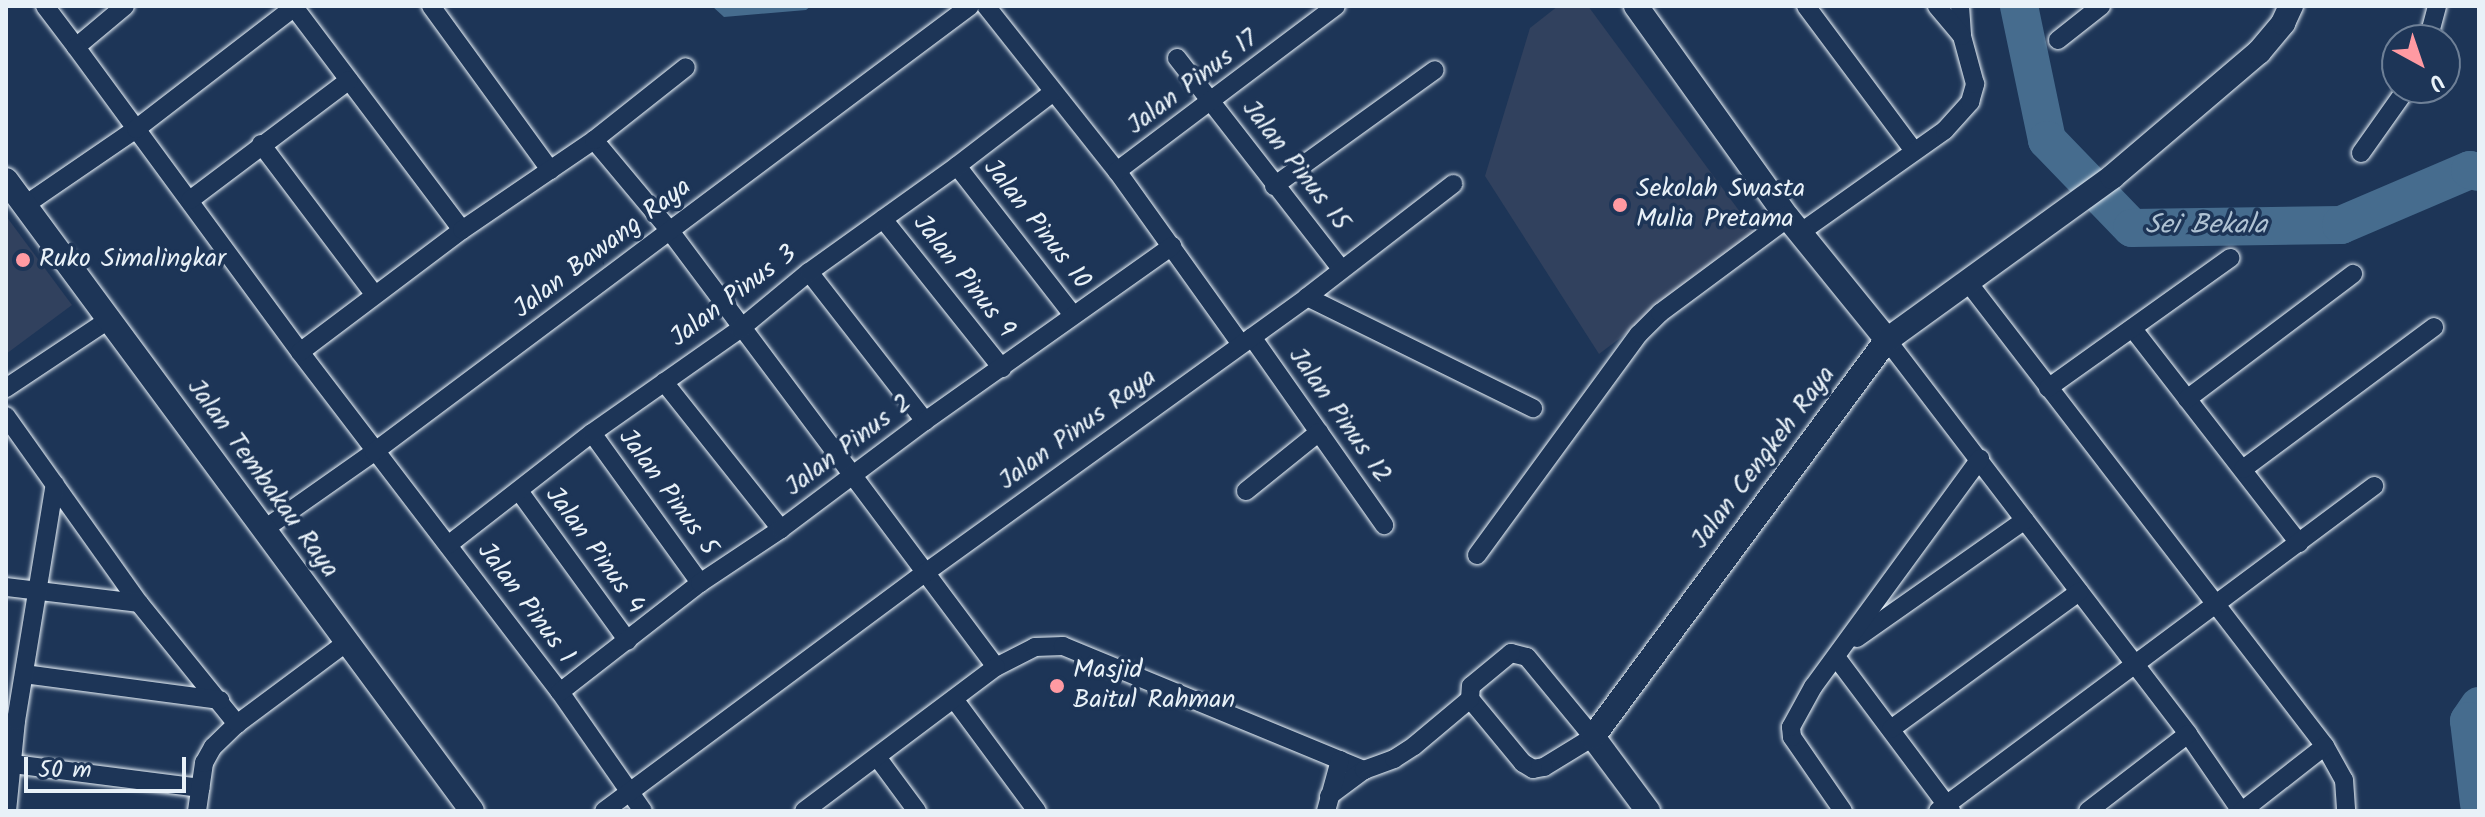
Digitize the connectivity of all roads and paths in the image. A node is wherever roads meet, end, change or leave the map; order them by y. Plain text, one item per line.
1 (45, 6) edge
2 (125, 6) edge
3 (431, 6) edge
4 (970, 6) edge
5 (986, 6) edge
6 (1336, 6) edge
7 (1636, 6) edge
8 (1806, 6) edge
9 (1937, 6) edge
10 (1960, 6) edge
11 (2101, 6) edge
12 (2291, 6) edge
13 (295, 7) edge
14 (1962, 36) junction
15 (2058, 40) dead end
16 (76, 47) junction
17 (1177, 58) dead end
18 (686, 67) dead end
19 (1435, 70) dead end
20 (349, 80) junction
21 (1052, 93) junction
22 (1213, 102) junction
23 (2396, 104) edge
24 (136, 129) junction
25 (594, 140) junction
26 (261, 144) junction
27 (1914, 151) junction
28 (2361, 153) dead end
29 (957, 166) junction
30 (550, 170) junction
31 (1117, 171) junction
32 (6, 180) edge
33 (1453, 184) dead end
34 (1274, 186) junction
35 (190, 200) junction
36 (25, 205) junction
37 (883, 219) junction
38 (1795, 225) junction
39 (462, 230) junction
40 (670, 231) junction
41 (1172, 246) junction
42 (2230, 258) dead end
43 (1341, 269) junction
44 (809, 272) junction
45 (2353, 274) dead end
46 (1967, 281) junction
47 (374, 294) junction
48 (1307, 297) junction
49 (1073, 315) junction
50 (110, 319) junction
51 (2434, 327) dead end
52 (740, 329) junction
53 (2133, 329) junction
54 (1887, 340) junction
55 (1246, 341) junction
56 (300, 352) junction
57 (1002, 368) junction
58 (664, 382) junction
59 (6, 388) edge
60 (2048, 388) junction
61 (2187, 399) junction
62 (1533, 408) dead end
63 (6, 416) edge
64 (925, 421) junction
65 (1319, 432) junction
66 (592, 433) junction
67 (374, 452) junction
68 (1980, 459) junction
69 (2243, 469) junction
70 (852, 476) junction
71 (55, 484) junction
72 (2374, 486) dead end
73 (519, 491) junction
74 (1246, 491) dead end
75 (2025, 520) junction
76 (1384, 525) dead end
77 (781, 529) junction
78 (263, 530) junction
79 (2299, 543) junction
80 (448, 545) junction
81 (1477, 555) dead end
82 (925, 573) junction
83 (700, 583) junction
84 (6, 587) edge
85 (39, 592) junction
86 (2079, 592) junction
87 (139, 603) junction
88 (2218, 605) junction
89 (628, 641) junction
90 (347, 642) junction
91 (1841, 651) junction
92 (2134, 664) junction
93 (996, 667) junction
94 (24, 674) junction
95 (560, 692) junction
96 (954, 699) junction
97 (1470, 699) junction
98 (220, 700) junction
99 (237, 724) junction
100 (1891, 729) junction
101 (2188, 734) junction
102 (1593, 737) junction
103 (2325, 746) junction
104 (877, 757) junction
105 (1340, 760) junction
106 (13, 764) junction
107 (1364, 770) junction
108 (200, 788) junction
109 (629, 792) junction
110 (1327, 803) edge
111 (1945, 809) edge
112 (7, 811) edge
113 (197, 811) edge
114 (472, 811) edge
115 (604, 811) edge
116 (643, 811) edge
117 (804, 811) edge
118 (917, 811) edge
119 (1037, 811) edge
120 (1648, 811) edge
121 (1843, 811) edge
122 (2088, 811) edge
123 (2242, 811) edge
124 (2346, 811) edge

1 - 16 street, Jalan Pinus 1
2 - 16 street
3 - 30 street
4 - 40 street, Jalan Bawang Raya
5 - 21 street
6 - 22 street, Jalan Pinus 17
7 - 38 street
8 - 27 street
9 - 14 street
10 - 14 street
11 - 15 street
12 - 46 street, Jalan Cengkeh Raya
13 - 20 street
13 - 24 street
14 - 27 street
16 - 24 street, Jalan Pinus 1
17 - 22 street, Jalan Pinus 15
18 - 25 street
19 - 34 street
20 - 26 street
20 - 39 street
21 - 29 street, Jalan Pinus 3
21 - 31 street
22 - 31 street, Jalan Pinus 17
22 - 34 street, Jalan Pinus 15
23 - 28 street
24 - 35 street, Jalan Pinus 1
24 - 36 street
25 - 30 street
25 - 40 street
26 - 35 street
26 - 47 street
27 - 38 street
29 - 37 street, Jalan Pinus 3
29 - 49 street, Jalan Pinus 10
30 - 39 street
31 - 41 street
32 - 36 street, Jalan Tembakau Raya
33 - 43 street, Jalan Pinus Raya
34 - 43 street, Jalan Pinus 15
35 - 56 street, Jalan Pinus 1
36 - 50 street, Jalan Tembakau Raya
37 - 44 street, Jalan Pinus 3
37 - 57 street, Jalan Pinus 9
38 - 54 street
38 - 81 street
39 - 47 street
40 - 52 street
40 - 67 street, Jalan Bawang Raya
41 - 49 street, Jalan Pinus 2
41 - 55 street
42 - 53 street
43 - 48 street, Jalan Pinus Raya
44 - 52 street, Jalan Pinus 3
44 - 64 street
45 - 61 street
46 - 54 street, Jalan Cengkeh Raya
46 - 60 street
47 - 56 street
48 - 55 street, Jalan Pinus Raya
48 - 62 street
49 - 57 street, Jalan Pinus 2
50 - 59 street
50 - 78 street, Jalan Tembakau Raya
51 - 69 street
52 - 58 street, Jalan Pinus 3
52 - 70 street
53 - 60 street
53 - 61 street
54 - 68 street
54 - 102 street, Jalan Cengkeh Raya
55 - 65 street, Jalan Pinus 12
55 - 82 street, Jalan Pinus Raya
56 - 67 street, Jalan Pinus 1
57 - 64 street, Jalan Pinus 2
58 - 66 street, Jalan Pinus 3
58 - 77 street
60 - 88 street
61 - 69 street
63 - 71 street
64 - 70 street, Jalan Pinus 2
65 - 74 street
65 - 76 street, Jalan Pinus 12
66 - 73 street, Jalan Pinus 3
66 - 83 street, Jalan Pinus 5
67 - 78 street, Jalan Bawang Raya
67 - 80 street, Jalan Pinus 1
68 - 75 street
68 - 91 street
69 - 79 street
70 - 77 street, Jalan Pinus 2
70 - 82 street
71 - 85 street
71 - 87 street
72 - 79 street
73 - 80 street, Jalan Pinus 3
73 - 89 street, Jalan Pinus 4
75 - 86 street
75 - 91 street
77 - 83 street, Jalan Pinus 2
78 - 90 street, Jalan Tembakau Raya
79 - 88 street
80 - 95 street, Jalan Pinus 1
82 - 93 street
82 - 109 street, Jalan Pinus Raya
83 - 89 street, Jalan Pinus 2
84 - 85 street
85 - 87 street
85 - 94 street
86 - 92 street
86 - 100 street
87 - 98 street
88 - 92 street
88 - 103 street
89 - 95 street, Jalan Pinus 2
90 - 99 street
90 - 114 street, Jalan Tembakau Raya
91 - 100 street
91 - 121 street
92 - 101 street
92 - 111 street
93 - 96 street
93 - 105 street
94 - 98 street
94 - 106 street
95 - 109 street, Jalan Pinus 1
96 - 104 street
96 - 119 street
97 - 102 street
97 - 102 street
97 - 107 street
98 - 99 street
99 - 108 street
100 - 111 street
101 - 122 street
101 - 123 street
102 - 120 street
103 - 123 street
103 - 124 street
104 - 117 street
104 - 118 street
105 - 107 street
105 - 110 street
106 - 108 street
106 - 112 street
107 - 110 street
108 - 113 street
109 - 115 street, Jalan Pinus Raya
109 - 116 street, Jalan Pinus 1

